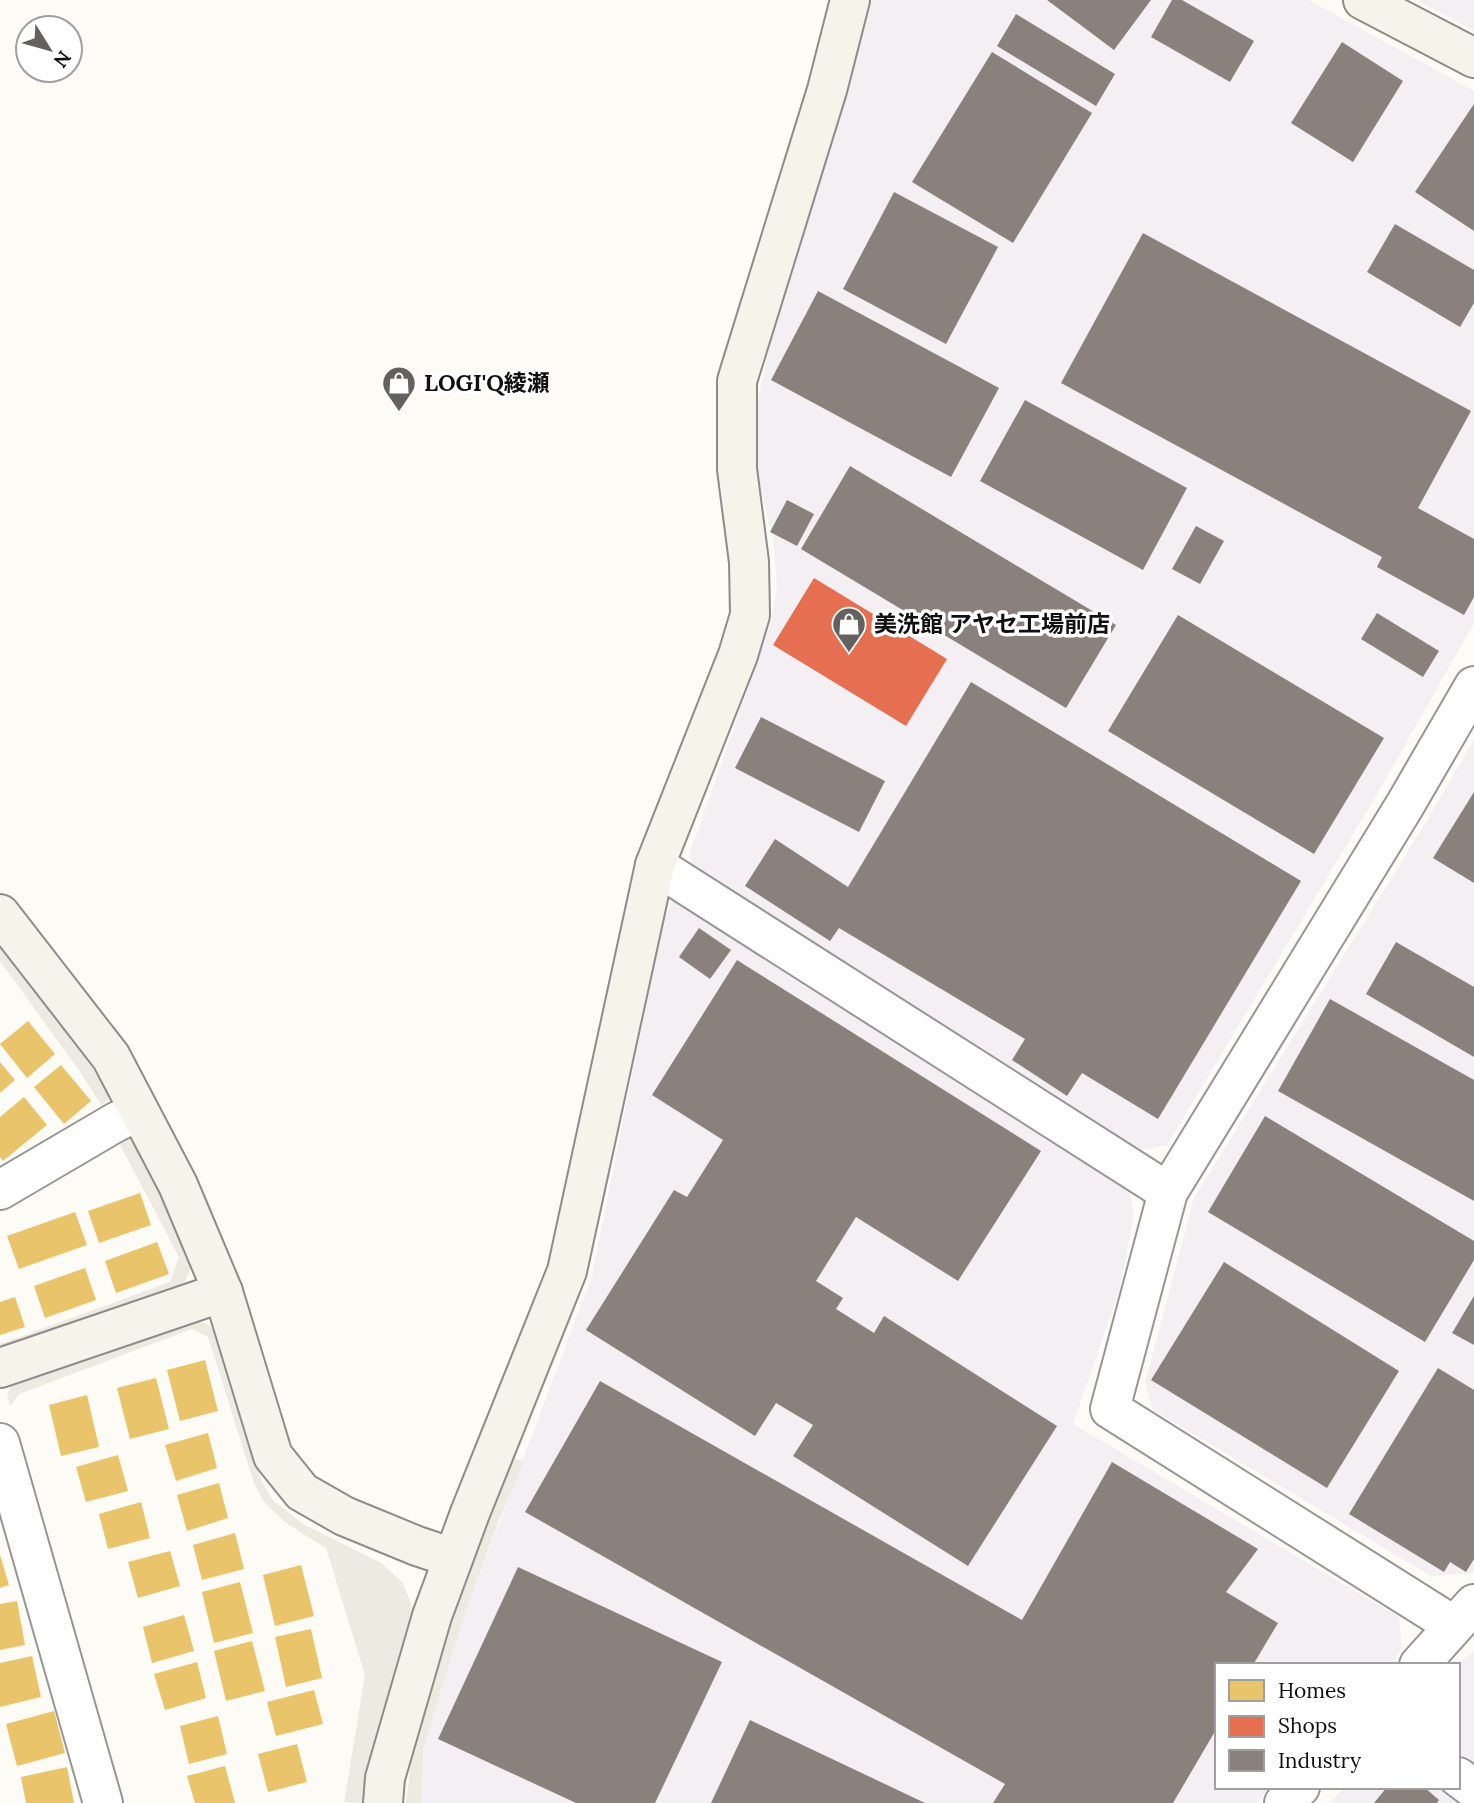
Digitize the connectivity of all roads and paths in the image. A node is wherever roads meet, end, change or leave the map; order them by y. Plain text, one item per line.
1 (850, 0) edge
2 (1363, 0) edge
3 (1474, 58) edge
4 (1474, 686) edge
5 (655, 865) junction
6 (0, 914) edge
7 (139, 1111) junction
8 (0, 1189) edge
9 (1168, 1192) junction
10 (223, 1292) junction
11 (0, 1368) edge
12 (0, 1443) edge
13 (453, 1558) junction
14 (1464, 1615) edge
15 (1421, 1663) edge
16 (1298, 1789) edge
17 (103, 1803) edge
18 (383, 1803) edge
19 (1284, 1803) edge

1 - 5 street
2 - 3 street
4 - 9 street
5 - 9 street
5 - 13 street
6 - 7 street
7 - 8 street
7 - 10 street
9 - 14 street
10 - 11 street
10 - 13 street
12 - 17 street
13 - 18 street
14 - 15 street
16 - 19 street

